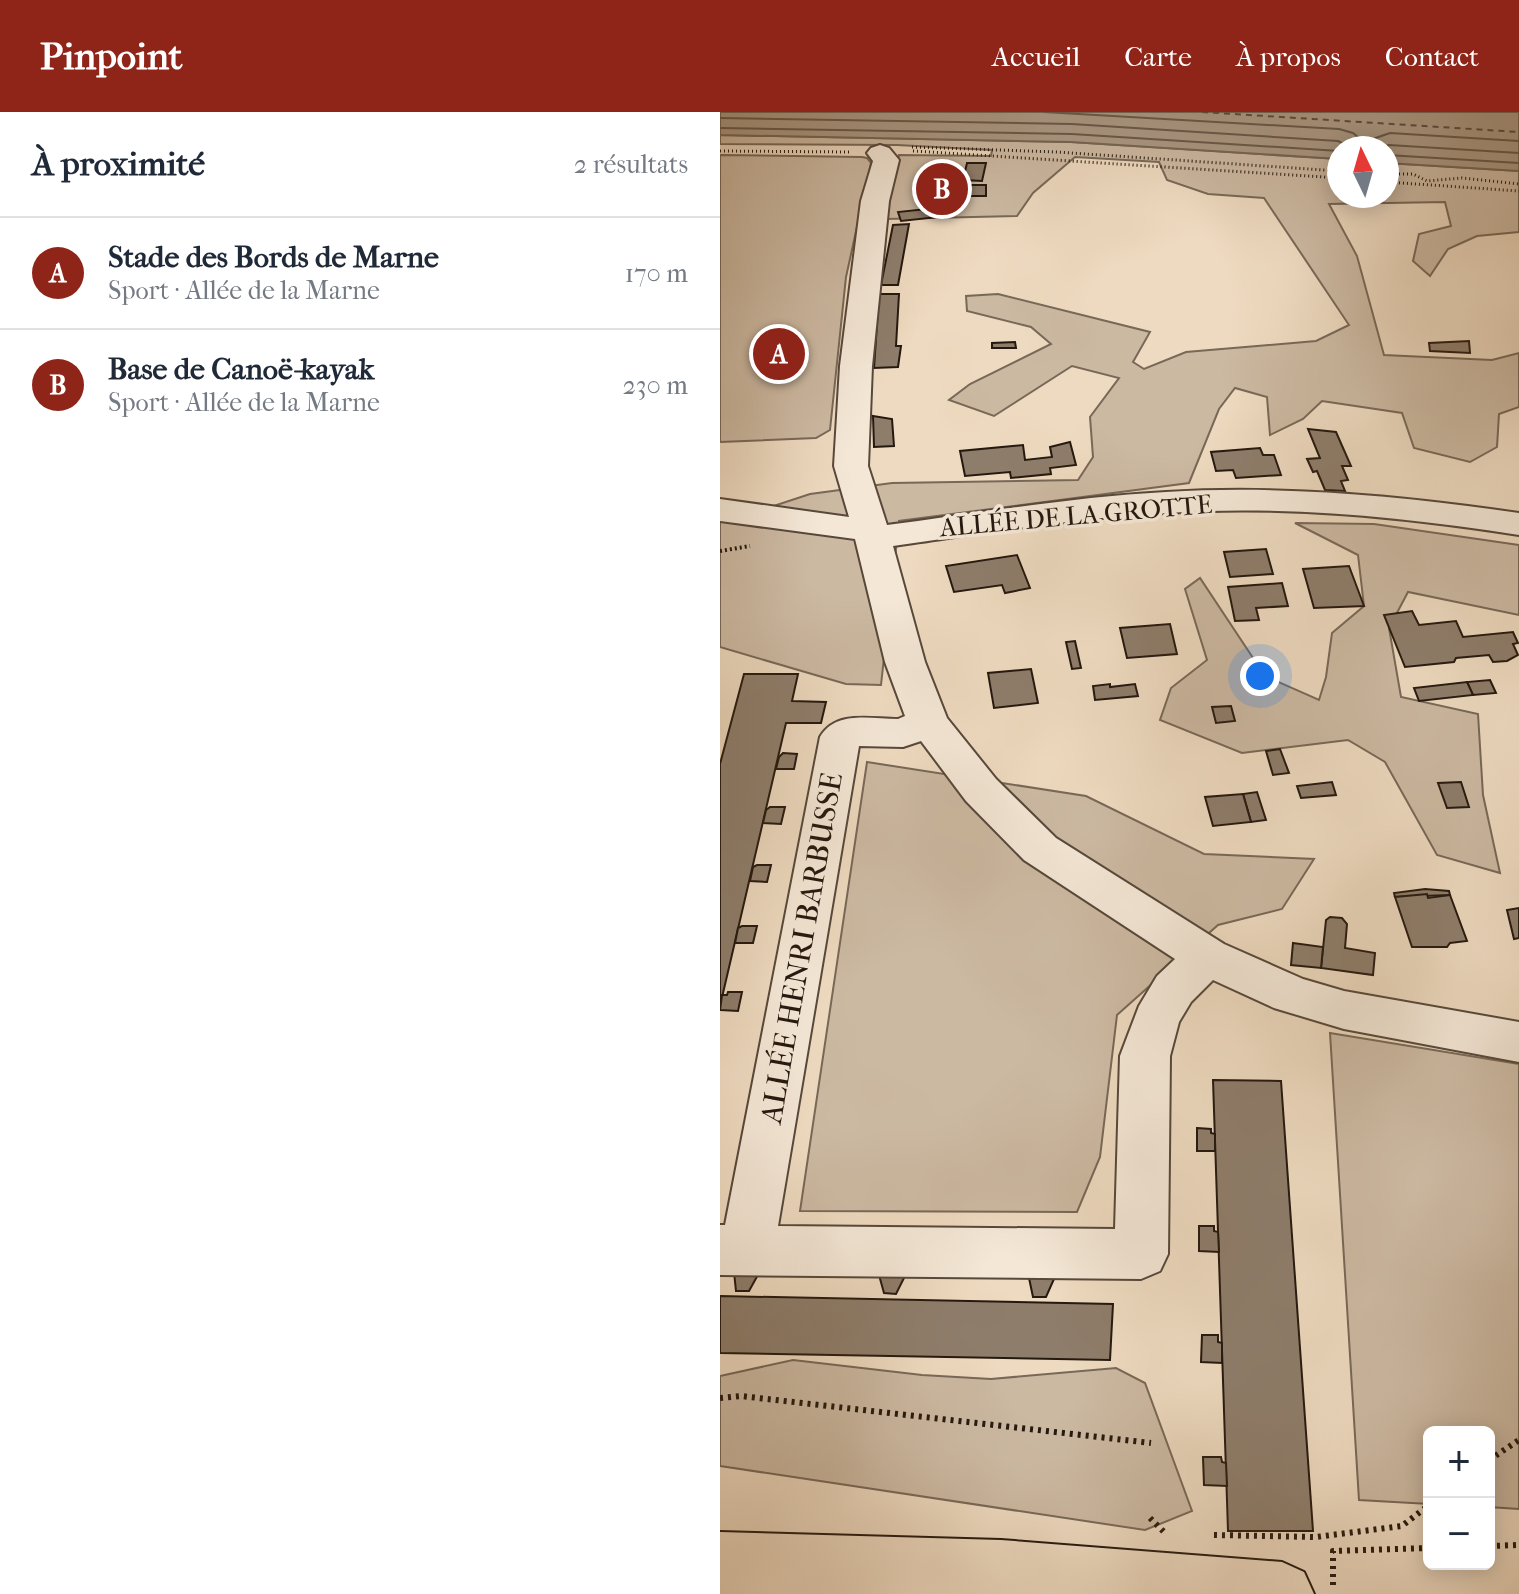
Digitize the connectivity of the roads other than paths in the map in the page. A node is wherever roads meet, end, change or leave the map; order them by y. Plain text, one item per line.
1 (880, 153) road end
2 (720, 510) edge
3 (1519, 524) edge
4 (872, 534) junction
5 (928, 722) junction
6 (1207, 957) junction
7 (1519, 1042) edge
8 (733, 1250) edge
9 (720, 1563) edge
10 (1282, 1594) edge

1 - 4 street
2 - 4 street, ALLÉE DE LA GROTTE
3 - 4 street, ALLÉE DE LA GROTTE
4 - 5 street
5 - 6 street
5 - 8 street, ALLÉE HENRI BARBUSSE
6 - 7 street
6 - 8 street
9 - 10 main road

